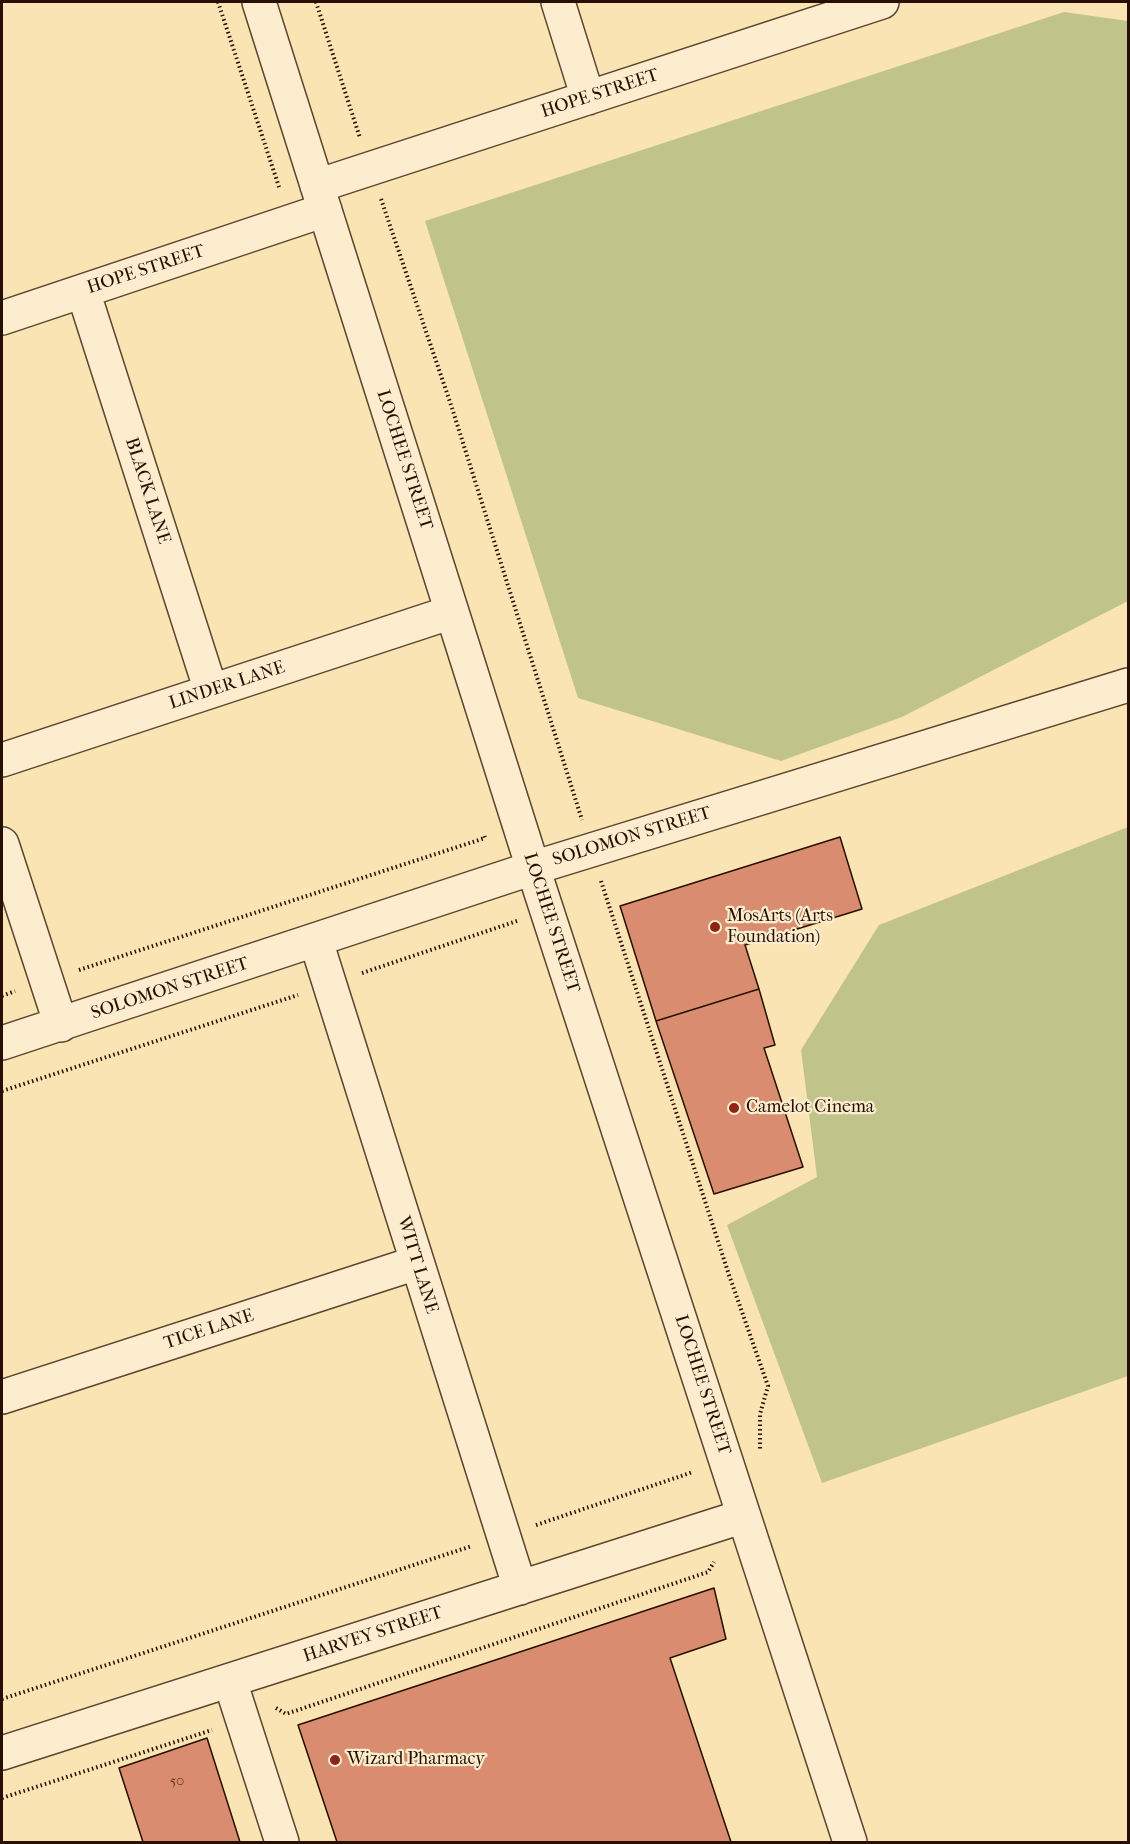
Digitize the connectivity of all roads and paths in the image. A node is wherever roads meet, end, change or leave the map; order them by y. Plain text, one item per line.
1 (218, 2) edge
2 (259, 2) edge
3 (316, 2) edge
4 (558, 2) edge
5 (882, 2) edge
6 (588, 98) junction
7 (370, 169) junction
8 (321, 198) junction
9 (290, 222) junction
10 (82, 291) junction
11 (2, 318) edge
12 (452, 612) junction
13 (1128, 685) edge
14 (211, 691) junction
15 (2, 760) edge
16 (482, 827) dead end
17 (2, 844) edge
18 (591, 850) junction
19 (533, 868) junction
20 (316, 941) junction
21 (46, 981) junction
22 (2, 996) edge
23 (61, 1025) junction
24 (2, 1042) edge
25 (416, 1263) junction
26 (2, 1396) edge
27 (760, 1454) dead end
28 (744, 1516) junction
29 (719, 1553) dead end
30 (519, 1588) junction
31 (230, 1680) junction
32 (242, 1719) junction
33 (2, 1753) edge
34 (2, 1798) edge
35 (282, 1842) edge
36 (850, 1842) edge

1 - 9 path
2 - 8 street, LOCHEE STREET
3 - 7 path
4 - 6 street
5 - 6 street, HOPE STREET
6 - 7 street, HOPE STREET
7 - 8 street, HOPE STREET
7 - 18 path
8 - 9 street, HOPE STREET
8 - 12 street, LOCHEE STREET
9 - 10 street, HOPE STREET
10 - 11 street, HOPE STREET
10 - 14 street, BLACK LANE
12 - 14 street, LINDER LANE
12 - 19 street, LOCHEE STREET
13 - 18 street, SOLOMON STREET
14 - 15 street, LINDER LANE
16 - 21 path
17 - 21 street
18 - 19 street, SOLOMON STREET
18 - 27 path
19 - 20 street, SOLOMON STREET
19 - 28 street, LOCHEE STREET
20 - 23 street, SOLOMON STREET
20 - 25 street, WITT LANE
21 - 22 path
21 - 23 street
23 - 24 street, SOLOMON STREET
25 - 26 street, TICE LANE
25 - 30 street, WITT LANE
28 - 30 street, HARVEY STREET
28 - 36 street, LOCHEE STREET
29 - 32 path
30 - 31 street, HARVEY STREET
31 - 32 street
31 - 33 street, HARVEY STREET
32 - 34 path
32 - 35 street

